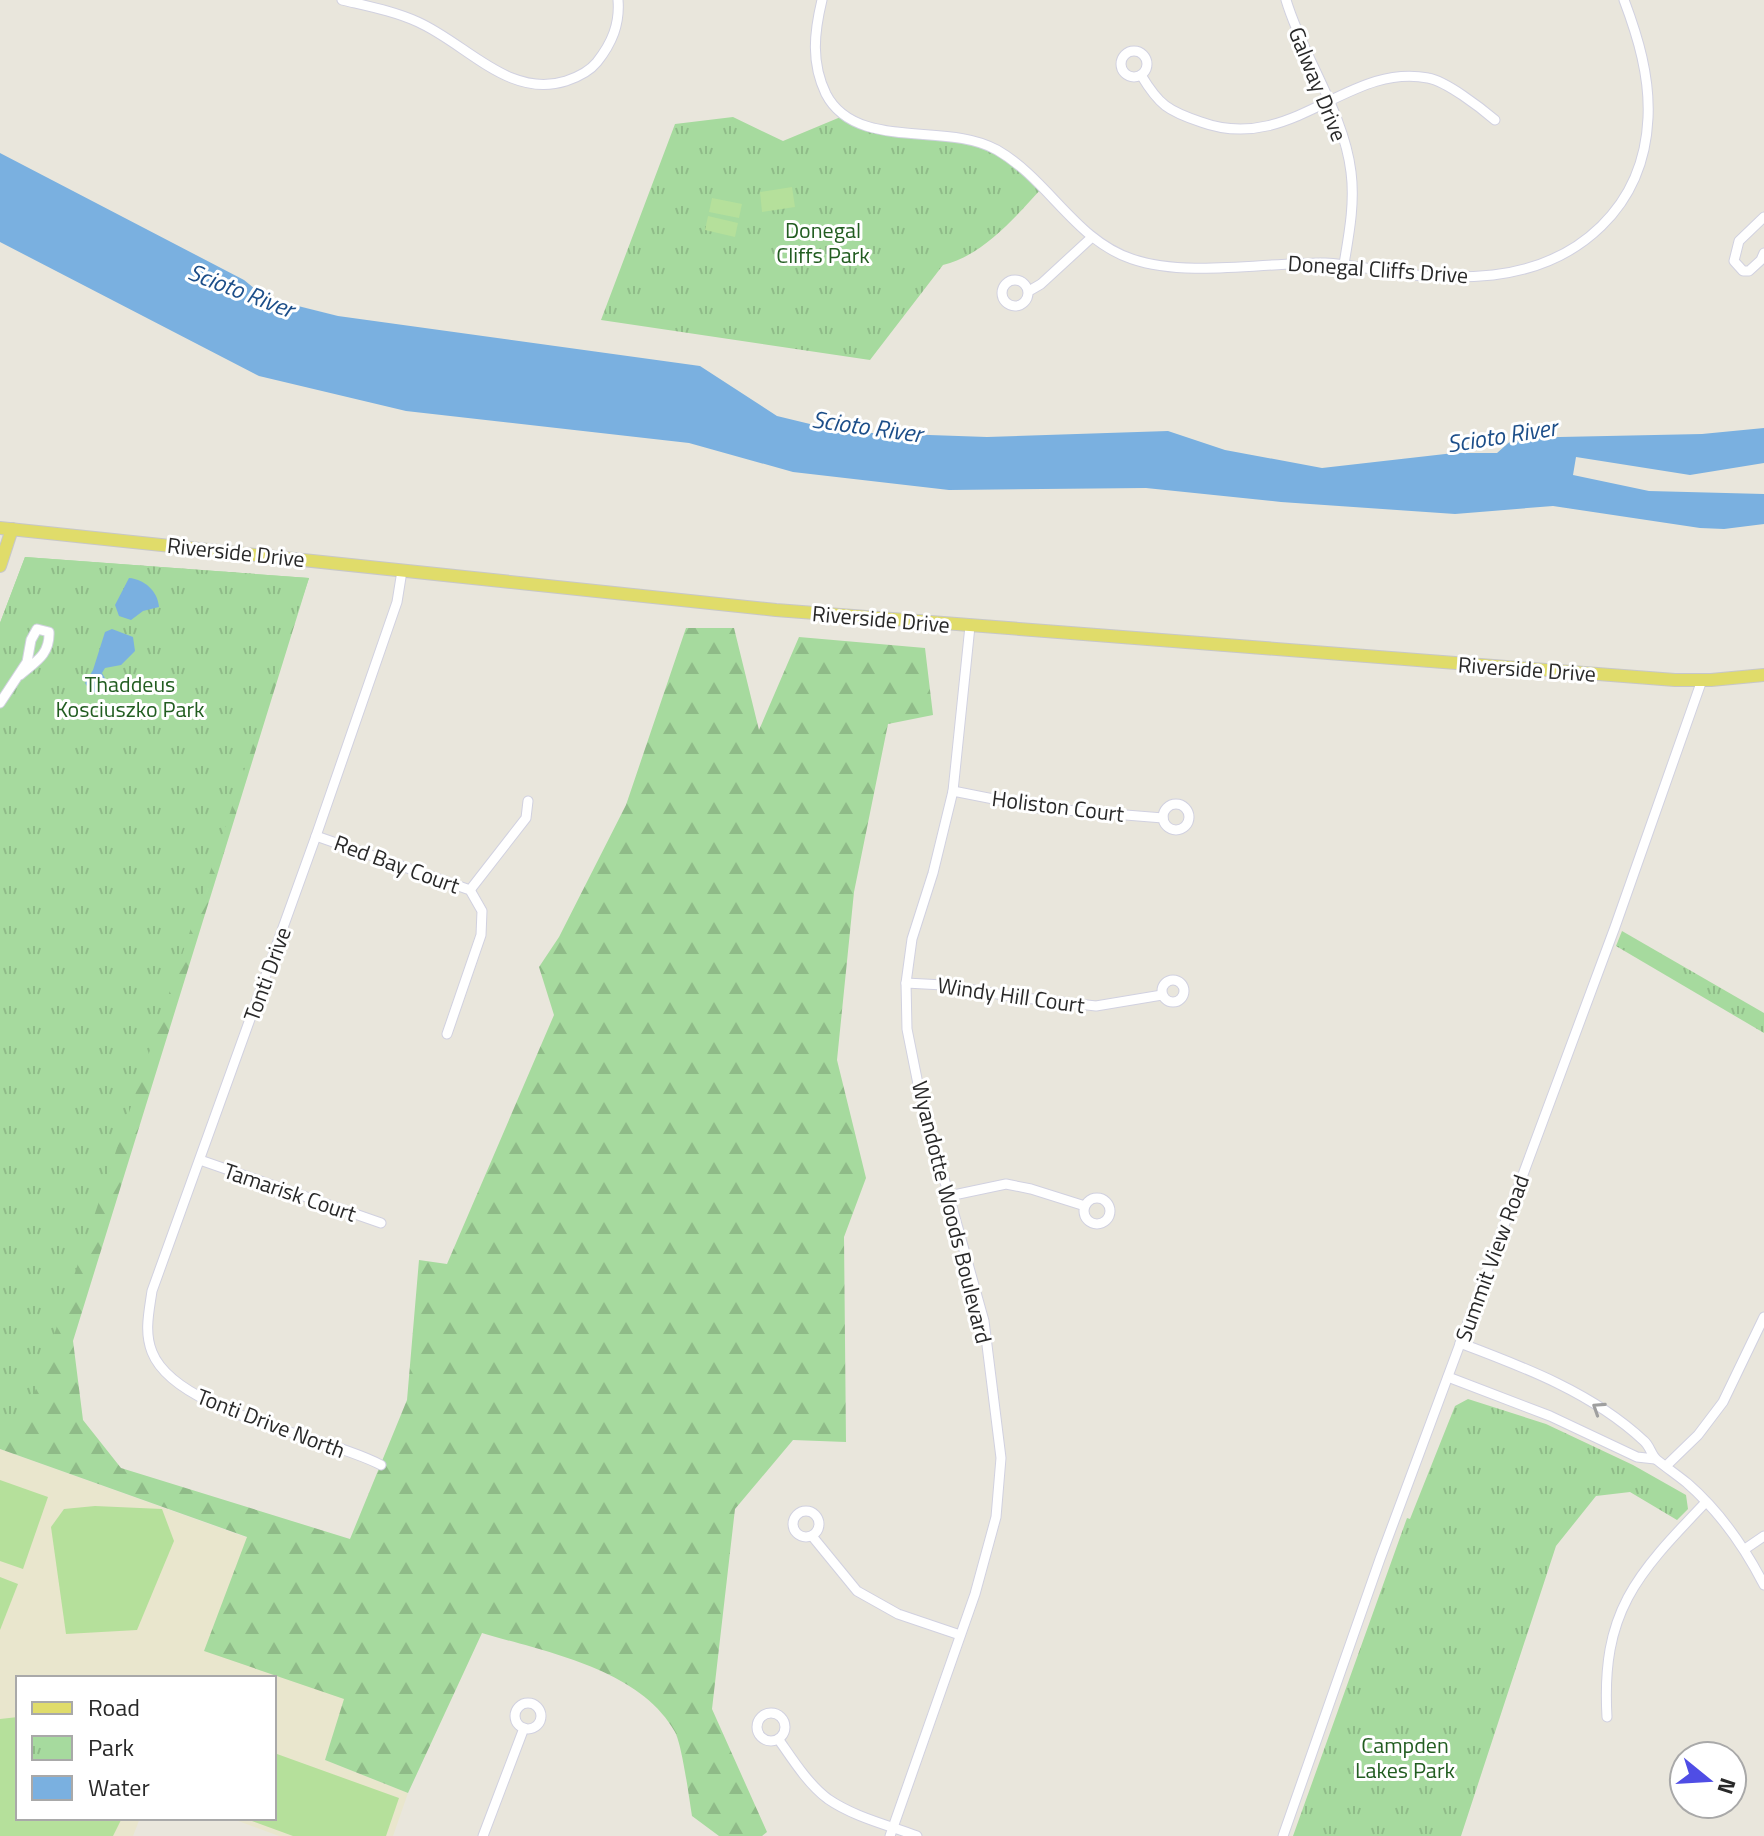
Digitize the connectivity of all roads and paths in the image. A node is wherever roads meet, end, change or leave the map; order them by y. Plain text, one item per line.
1 (342, 0) edge
2 (618, 0) edge
3 (822, 0) edge
4 (1286, 0) edge
5 (1624, 0) edge
6 (1141, 75) dead end
7 (1328, 103) junction
8 (1495, 120) dead end
9 (1764, 217) edge
10 (1091, 238) junction
11 (1764, 253) edge
12 (1344, 264) junction
13 (1029, 291) dead end
14 (6, 529) edge
15 (0, 566) edge
16 (402, 571) junction
17 (970, 626) junction
18 (20, 675) junction
19 (1764, 675) edge
20 (1702, 680) junction
21 (0, 703) edge
22 (953, 791) junction
23 (528, 801) dead end
24 (1163, 818) dead end
25 (316, 836) junction
26 (470, 890) junction
27 (906, 983) junction
28 (1162, 995) dead end
29 (447, 1034) dead end
30 (200, 1160) junction
31 (949, 1196) junction
32 (1085, 1206) dead end
33 (381, 1223) dead end
34 (1764, 1317) edge
35 (1460, 1343) junction
36 (167, 1374) joint
37 (1448, 1377) junction
38 (1655, 1459) junction
39 (381, 1465) dead end
40 (1666, 1466) junction
41 (1705, 1503) junction
42 (812, 1536) dead end
43 (1764, 1536) edge
44 (1745, 1549) junction
45 (1764, 1585) edge
46 (960, 1635) junction
47 (1607, 1717) dead end
48 (524, 1728) dead end
49 (779, 1740) dead end
50 (891, 1832) edge
51 (483, 1836) edge
52 (917, 1836) edge
53 (1283, 1836) edge

1 - 2 street
3 - 10 street, Donegal Cliffs Drive
4 - 7 street, Galway Drive
5 - 12 street, Donegal Cliffs Drive
6 - 7 street
7 - 8 street
7 - 12 street, Galway Drive
9 - 11 street
10 - 12 street, Donegal Cliffs Drive
10 - 13 street
14 - 15 main road
14 - 16 main road, Riverside Drive
16 - 17 main road, Riverside Drive
16 - 25 street, Tonti Drive
17 - 20 main road, Riverside Drive
17 - 22 street, Wyandotte Woods Boulevard
18 - 18 street
18 - 21 street
19 - 20 main road, Riverside Drive
20 - 35 street, Summit View Road
22 - 24 street, Holiston Court
22 - 27 street, Wyandotte Woods Boulevard
23 - 26 street
25 - 26 street, Red Bay Court
25 - 30 street, Tonti Drive
26 - 29 street, Red Bay Court
27 - 28 street, Windy Hill Court
27 - 31 street, Wyandotte Woods Boulevard
30 - 33 street, Tamarisk Court
30 - 36 street, Tonti Drive
31 - 32 street
31 - 46 street, Wyandotte Woods Boulevard
34 - 40 street
35 - 37 street, Summit View Road
38 -> 35 street
36 - 39 street, Tonti Drive North
37 - 38 street
37 - 53 street, Summit View Road
38 - 40 street
40 - 41 street
41 - 44 street
41 - 47 street
42 - 46 street
43 - 44 street
44 - 45 street
46 - 50 street, Wyandotte Woods Boulevard
48 - 51 street
49 - 50 street
50 - 52 street

